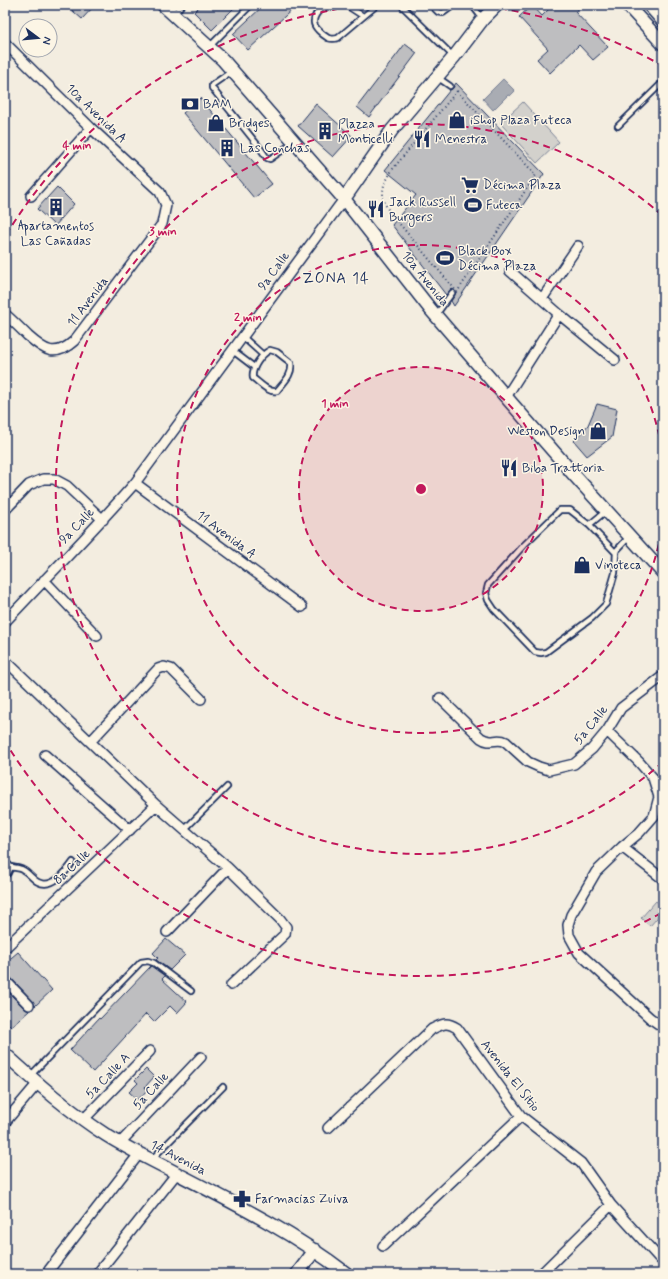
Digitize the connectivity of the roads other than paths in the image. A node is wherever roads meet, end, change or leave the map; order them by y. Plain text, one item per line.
1 (163, 5) edge
2 (182, 5) edge
3 (251, 5) edge
4 (324, 5) edge
5 (346, 5) edge
6 (377, 5) edge
7 (402, 5) edge
8 (431, 5) edge
9 (454, 5) edge
10 (472, 5) edge
11 (497, 5) edge
12 (627, 5) edge
13 (648, 5) edge
14 (173, 14) junction
15 (363, 16) junction
16 (483, 19) junction
17 (663, 21) edge
18 (5, 44) edge
19 (663, 44) edge
20 (208, 47) junction
21 (454, 57) junction
22 (232, 71) junction
23 (437, 77) junction
24 (663, 82) edge
25 (450, 86) dead end
26 (618, 126) dead end
27 (91, 128) junction
28 (294, 142) junction
29 (31, 196) dead end
30 (344, 199) junction
31 (166, 205) joint
32 (578, 246) dead end
33 (510, 271) dead end
34 (452, 293) dead end
35 (542, 299) junction
36 (5, 314) edge
37 (432, 314) junction
38 (560, 314) junction
39 (243, 337) junction
40 (233, 350) junction
41 (263, 355) junction
42 (616, 360) dead end
43 (254, 367) junction
44 (506, 397) junction
45 (135, 484) junction
46 (5, 510) edge
47 (606, 511) junction
48 (103, 520) junction
49 (589, 525) junction
50 (629, 536) junction
51 (616, 553) junction
52 (663, 573) edge
53 (44, 580) junction
54 (302, 607) dead end
55 (5, 622) edge
56 (97, 636) dead end
57 (5, 660) edge
58 (663, 676) edge
59 (201, 698) dead end
60 (440, 698) dead end
61 (607, 731) junction
62 (91, 741) junction
63 (45, 755) dead end
64 (227, 787) dead end
65 (156, 805) junction
66 (130, 830) junction
67 (184, 830) junction
68 (622, 847) junction
69 (5, 861) edge
70 (73, 862) dead end
71 (11, 867) junction
72 (228, 868) junction
73 (5, 876) edge
74 (663, 879) edge
75 (167, 932) dead end
76 (5, 948) edge
77 (5, 980) edge
78 (231, 985) dead end
79 (191, 991) dead end
80 (29, 1005) dead end
81 (663, 1027) edge
82 (150, 1051) dead end
83 (5, 1054) edge
84 (201, 1057) dead end
85 (34, 1080) junction
86 (223, 1087) dead end
87 (521, 1116) junction
88 (84, 1119) junction
89 (5, 1122) edge
90 (328, 1128) dead end
91 (120, 1143) junction
92 (139, 1154) junction
93 (151, 1160) junction
94 (177, 1173) junction
95 (611, 1205) junction
96 (383, 1246) dead end
97 (315, 1250) junction
98 (663, 1261) edge
99 (49, 1270) dead end
100 (97, 1274) edge
101 (297, 1274) edge
102 (347, 1274) edge
103 (541, 1274) edge

1 - 14 street, 10a Avenida
2 - 14 lane
3 - 20 lane
4 - 15 lane
5 - 15 lane
6 - 15 lane
7 - 21 lane
8 - 9 lane
10 - 16 lane
11 - 16 street, 9a Calle
12 - 19 street
13 - 17 street
14 - 20 street, 10a Avenida
16 - 21 street, 9a Calle
18 - 27 street, 10a Avenida A
20 - 22 street, 10a Avenida
21 - 23 street, 9a Calle
22 - 28 street, 10a Avenida
22 - 28 lane
23 - 25 lane
23 - 30 street, 9a Calle
24 - 26 lane
27 - 29 street
27 - 31 street, 10a Avenida A
28 - 30 street, 10a Avenida
30 - 37 street, 10a Avenida
30 - 39 street, 9a Calle
31 - 36 street, 11 Avenida
32 - 35 street
33 - 35 street
34 - 37 lane
35 - 38 street
37 - 44 street, 10a Avenida
38 - 42 street
38 - 44 street
39 - 40 street, 9a Calle
39 - 41 lane
40 - 43 lane
40 - 45 street, 9a Calle
41 - 43 lane
41 - 43 lane
44 - 47 street, 10a Avenida
45 - 48 street, 9a Calle
45 - 54 street, 11 Avenida A
46 - 48 street
47 - 49 lane
47 - 50 street, 10a Avenida
48 - 53 street, 9a Calle
49 - 51 lane
49 - 51 lane
50 - 51 lane
50 - 52 street, 10a Avenida
53 - 55 street, 9a Calle
53 - 56 street
57 - 62 street
58 - 61 street, 5a Calle
59 - 62 street
60 - 61 street, 5a Calle
61 - 68 street
62 - 65 street
63 - 66 street
64 - 67 lane
65 - 66 street, 8a Calle
65 - 67 street
66 - 76 street, 8a Calle
67 - 72 street
68 - 74 street
68 - 81 street
69 - 71 lane
70 - 71 lane
71 - 73 lane
72 - 75 street
72 - 78 street
77 - 80 street
79 - 85 lane
82 - 88 street, 5a Calle A
83 - 85 street, 14 Avenida
84 - 91 street, 5a Calle
85 - 88 street, 14 Avenida
85 - 89 street
86 - 93 lane
87 - 90 street, Avenida El Sitio
87 - 95 street, Avenida El Sitio
87 - 96 street
88 - 91 street, 14 Avenida
91 - 92 street, 14 Avenida
92 - 93 street, 14 Avenida
92 - 99 street
93 - 94 street, 14 Avenida
94 - 97 street, 14 Avenida
94 - 100 street
95 - 98 street, Avenida El Sitio
95 - 103 street
97 - 101 street
97 - 102 street, 14 Avenida

